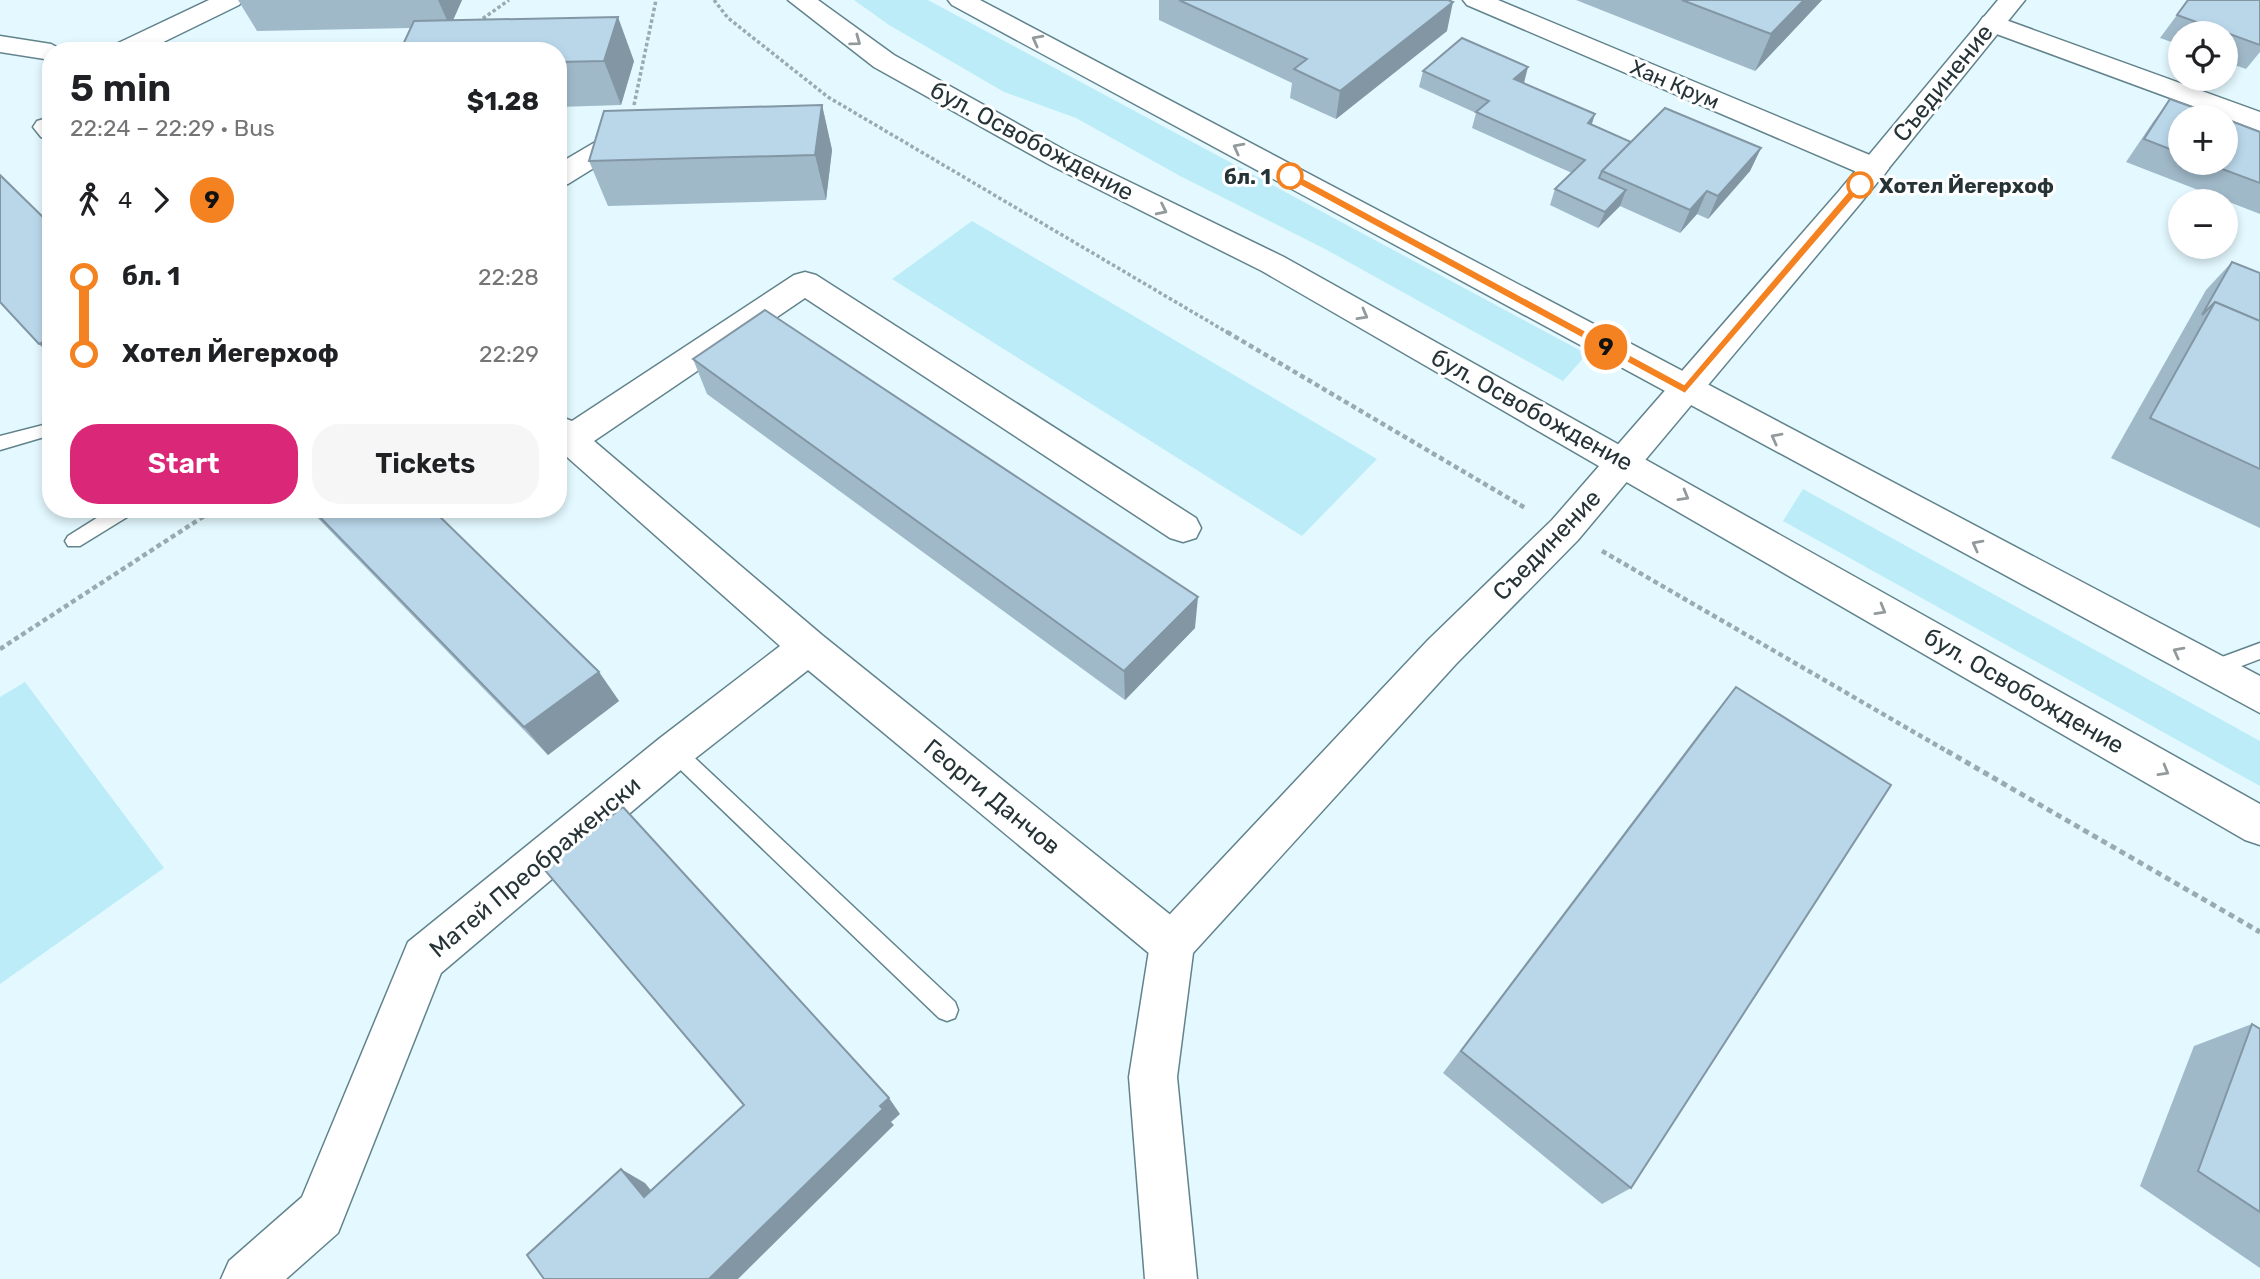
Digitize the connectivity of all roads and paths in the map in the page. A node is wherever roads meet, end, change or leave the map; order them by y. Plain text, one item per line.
1 (230, 0) edge
2 (509, 0) edge
3 (656, 0) edge
4 (714, 0) edge
5 (801, 0) edge
6 (961, 0) edge
7 (1476, 0) edge
8 (2011, 0) edge
9 (1992, 23) junction
10 (475, 24) edge
11 (142, 42) edge
12 (0, 44) edge
13 (42, 50) edge
14 (2260, 122) edge
15 (624, 137) joint
16 (1874, 167) junction
17 (567, 172) edge
18 (1685, 390) junction
19 (42, 431) edge
20 (567, 432) edge
21 (567, 437) edge
22 (0, 443) edge
23 (1625, 462) junction
24 (1502, 495) dead end
25 (111, 518) edge
26 (201, 518) edge
27 (1183, 528) dead end
28 (74, 541) dead end
29 (1620, 562) dead end
30 (808, 647) junction
31 (0, 649) edge
32 (2260, 651) edge
33 (2210, 670) junction
34 (2260, 695) edge
35 (674, 751) junction
36 (2260, 826) edge
37 (2260, 932) edge
38 (1172, 944) junction
39 (947, 1010) dead end
40 (247, 1279) edge
41 (1171, 1279) edge

1 - 11 street
2 - 10 path
3 - 15 path
4 - 24 path
5 -> 23 street, бул. Освобождение
18 -> 6 street
7 - 16 street, Хан Крум
8 - 9 street, Съединение
9 - 14 street
9 - 16 street, Съединение
12 - 13 street
15 - 17 street
16 - 18 street, Съединение
18 - 23 street, Съединение
33 -> 18 street
19 - 22 lane
20 - 27 street
21 - 30 street, Георги Данчов
23 -> 36 street, бул. Освобождение
23 - 38 street, Съединение
25 - 28 lane
26 - 31 path
29 - 37 path
30 - 35 street, Матей Преображенски
30 - 38 street, Георги Данчов
32 - 33 lane
33 - 34 street
35 - 39 lane
35 - 40 street, Матей Преображенски
38 - 41 street

